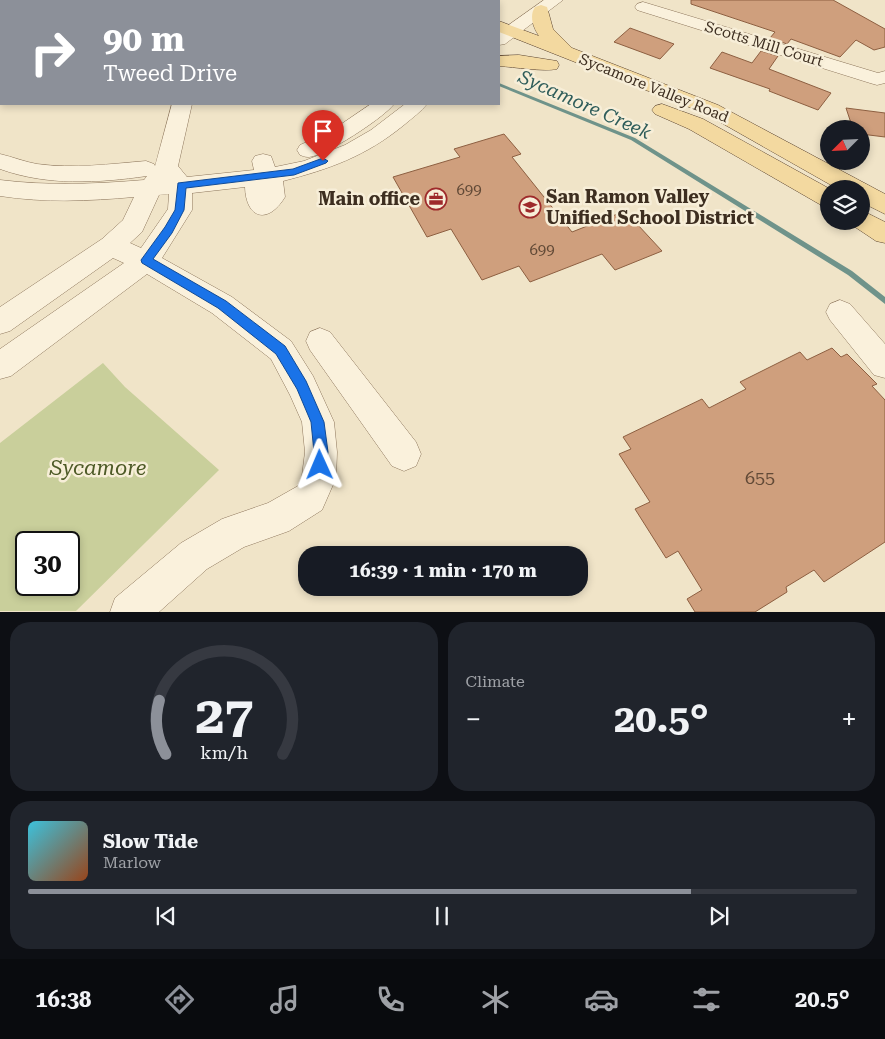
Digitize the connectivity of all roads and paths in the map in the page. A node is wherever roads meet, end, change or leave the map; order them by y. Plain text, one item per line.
1 (542, 3) edge
2 (643, 7) dead end
3 (501, 33) edge
4 (570, 54) junction
5 (500, 61) edge
6 (550, 65) junction
7 (885, 77) edge
8 (182, 105) edge
9 (383, 105) edge
10 (416, 105) edge
11 (0, 161) edge
12 (264, 168) junction
13 (174, 176) junction
14 (841, 180) edge
15 (0, 188) edge
16 (150, 188) junction
17 (820, 194) edge
18 (870, 196) edge
19 (885, 205) edge
20 (870, 225) edge
21 (885, 234) edge
22 (111, 246) junction
23 (146, 260) junction
24 (840, 312) dead end
25 (0, 322) edge
26 (320, 341) dead end
27 (885, 365) edge
28 (0, 366) edge
29 (404, 454) dead end
30 (129, 612) edge

1 - 3 street
1 - 4 main road
2 - 7 street, Scotts Mill Court
3 - 4 main road, Sycamore Valley Road
3 - 6 main road, Sycamore Valley Road
4 - 14 main road, Sycamore Valley Road
5 - 6 main road
6 - 17 main road, Sycamore Valley Road
8 - 13 street
9 - 12 street
10 - 12 street
11 - 13 street
12 - 13 street
13 - 16 street
13 - 23 street
15 - 16 street
16 - 22 street
18 - 19 main road
20 - 21 main road
22 - 23 street
22 - 25 street
23 - 28 street
23 - 30 street
24 - 27 street
26 - 29 street

